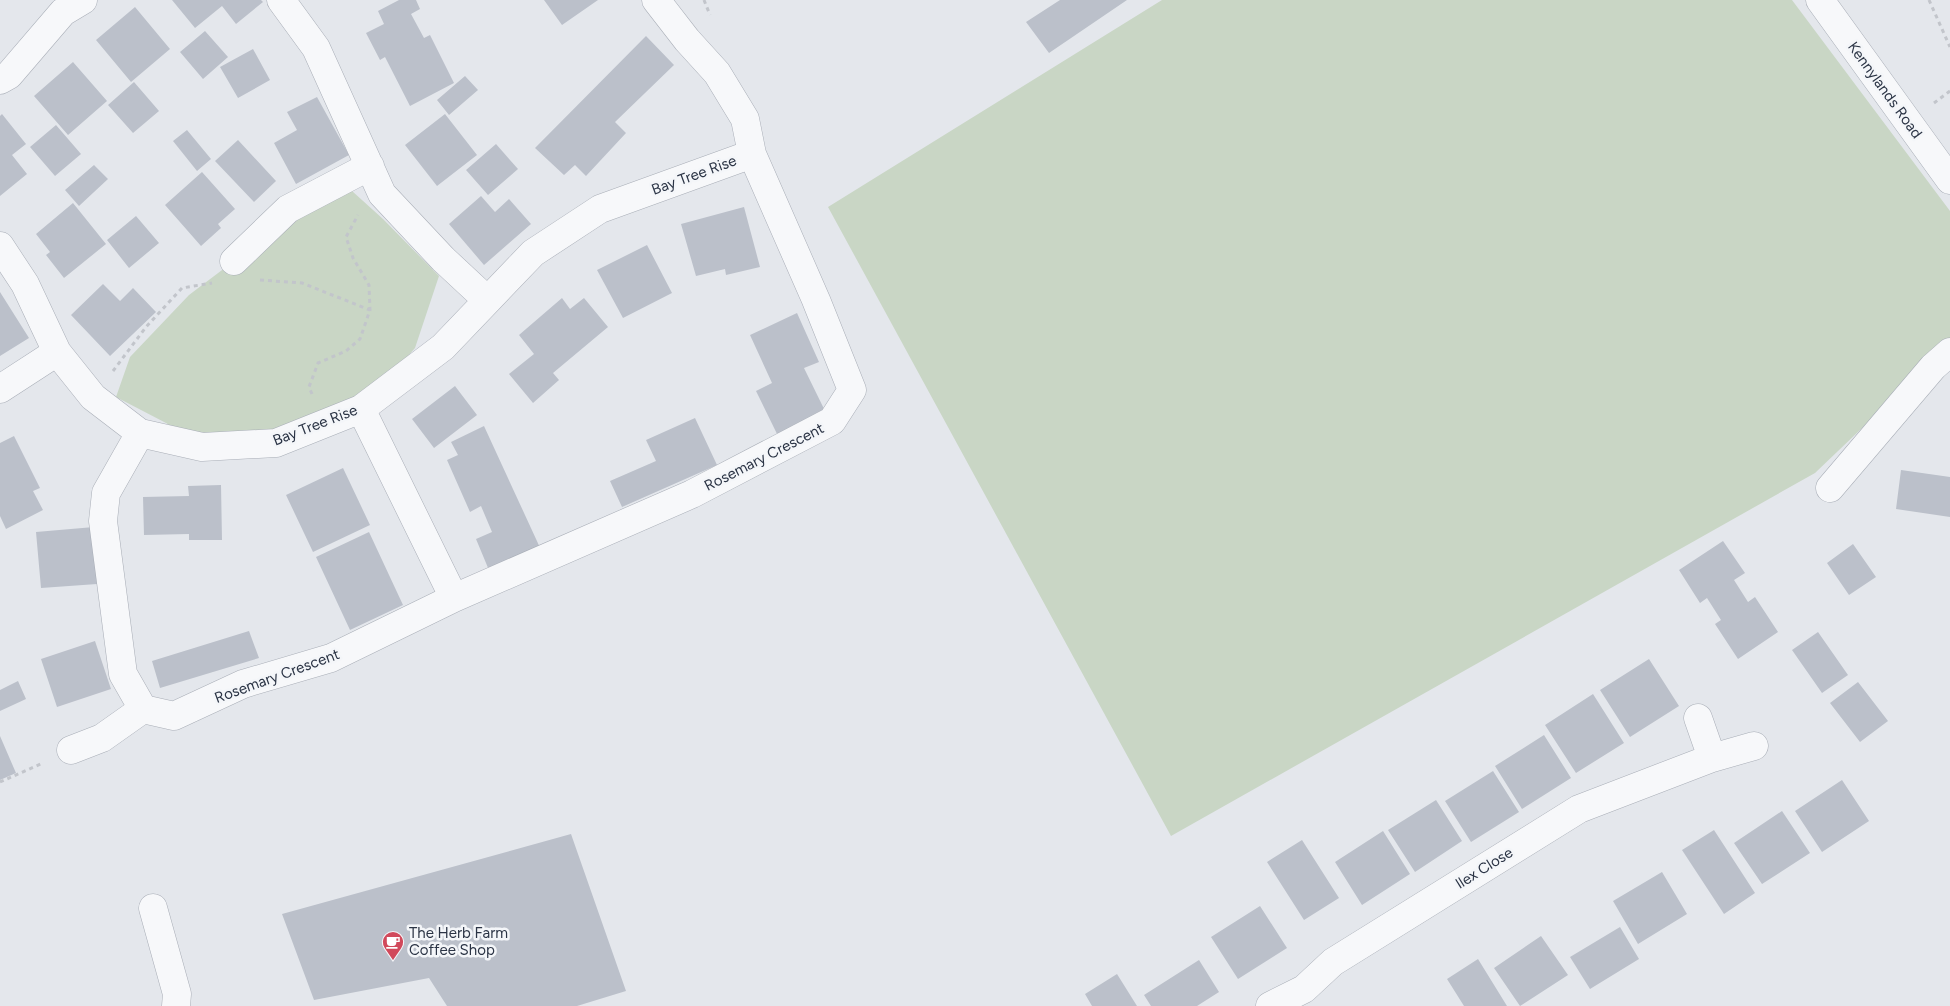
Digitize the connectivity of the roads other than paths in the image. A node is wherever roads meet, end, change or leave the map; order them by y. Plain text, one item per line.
1 (82, 0) edge
2 (281, 0) edge
3 (656, 0) edge
4 (1820, 0) edge
5 (0, 80) edge
6 (752, 154) junction
7 (370, 166) junction
8 (1950, 180) edge
9 (0, 246) edge
10 (243, 270) road end
11 (487, 300) junction
12 (57, 352) junction
13 (1950, 352) edge
14 (0, 389) edge
15 (360, 409) junction
16 (140, 433) junction
17 (1830, 488) dead end
18 (454, 598) junction
19 (143, 709) junction
20 (1698, 718) dead end
21 (1754, 746) dead end
22 (71, 750) road end
23 (1712, 758) junction
24 (153, 908) dead end
25 (176, 1006) edge
26 (1270, 1006) edge

1 - 5 street
2 - 7 street
3 - 6 street, Bay Tree Rise
4 - 8 street, Kennylands Road
6 - 11 street, Bay Tree Rise
6 - 18 street, Rosemary Crescent
7 - 10 street
7 - 11 street
9 - 12 street, Bay Tree Rise
11 - 15 street, Bay Tree Rise
12 - 14 street
12 - 16 street, Bay Tree Rise
13 - 17 street
15 - 16 street, Bay Tree Rise
15 - 18 street
16 - 19 street
18 - 19 street, Rosemary Crescent
19 - 22 street
20 - 23 street
21 - 23 street, Ilex Close
23 - 26 street, Ilex Close
24 - 25 street

